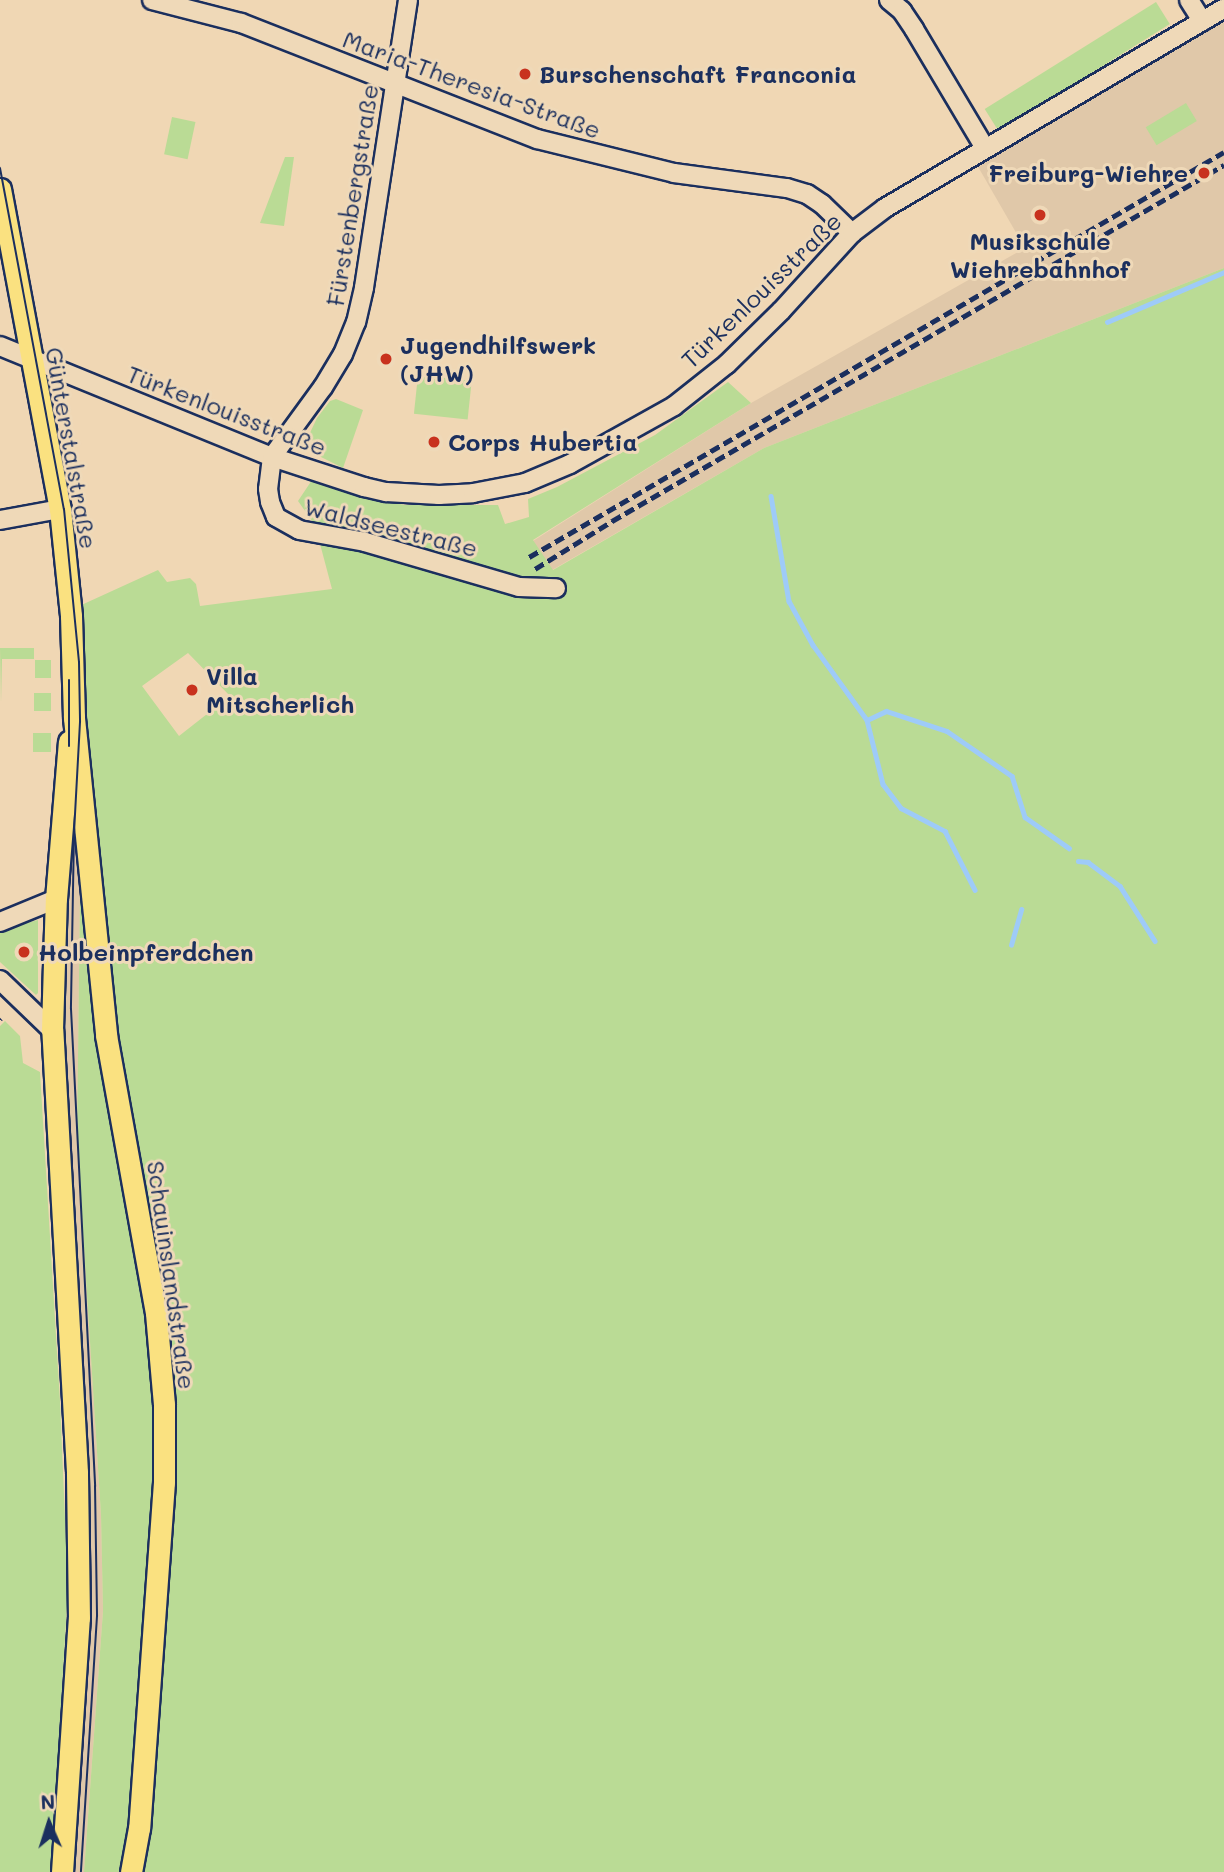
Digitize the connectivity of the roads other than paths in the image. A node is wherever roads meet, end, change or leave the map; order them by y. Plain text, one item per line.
1 (152, 0) edge
2 (408, 0) edge
3 (889, 0) edge
4 (1189, 0) edge
5 (1224, 8) edge
6 (1202, 20) junction
7 (395, 85) junction
8 (985, 148) junction
9 (0, 189) edge
10 (852, 233) junction
11 (0, 346) edge
12 (29, 358) junction
13 (272, 457) junction
14 (60, 509) junction
15 (0, 520) edge
16 (556, 588) dead end
17 (74, 718) junction
18 (85, 813) joint
19 (56, 899) junction
20 (0, 922) edge
21 (0, 981) edge
22 (52, 1030) junction
23 (62, 1872) edge
24 (131, 1872) edge

1 - 7 street, Maria-Theresia-Straße
2 - 7 street, Fürstenbergstraße
3 - 8 street
4 - 6 street
5 - 6 street, Türkenlouisstraße
6 - 8 street, Türkenlouisstraße
7 - 10 street, Maria-Theresia-Straße
7 - 13 street, Fürstenbergstraße
8 - 10 street, Türkenlouisstraße
9 - 12 main road, Günterstalstraße
10 - 13 street, Türkenlouisstraße
11 - 12 street, Türkenlouisstraße
12 - 13 street, Türkenlouisstraße
12 - 14 main road, Günterstalstraße
13 - 16 street, Waldseestraße
14 - 15 street
14 - 17 main road, Günterstalstraße
17 - 18 main road, Günterstalstraße
17 - 19 main road, Günterstalstraße
18 - 24 main road, Schauinslandstraße
19 - 20 street
19 - 22 main road, Günterstalstraße
21 - 22 street
22 - 23 main road

